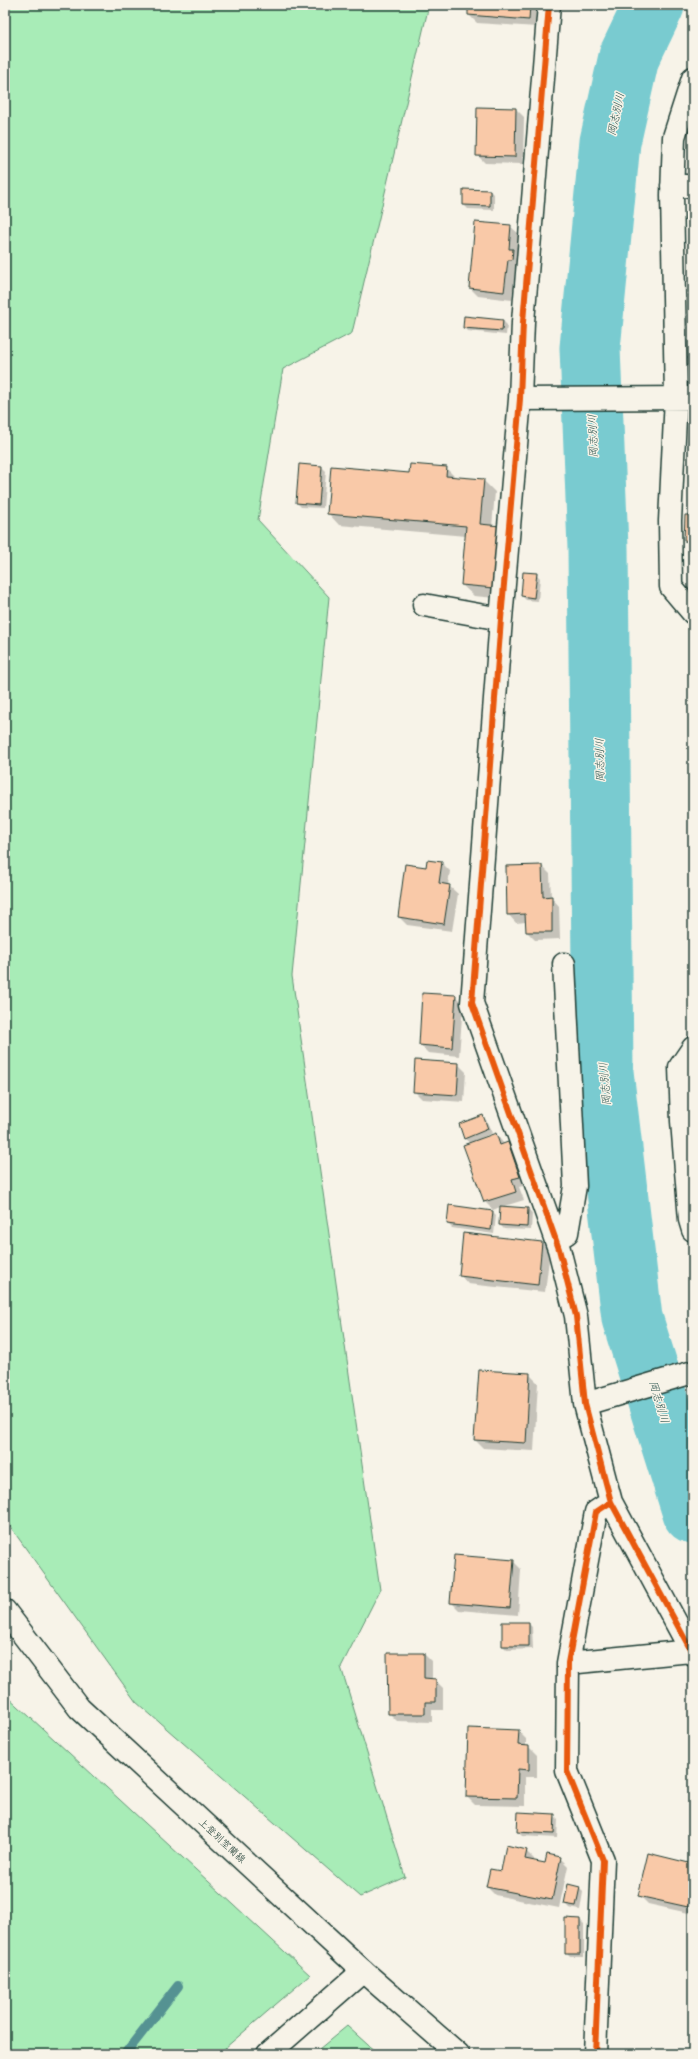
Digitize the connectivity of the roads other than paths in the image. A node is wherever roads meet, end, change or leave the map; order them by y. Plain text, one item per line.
1 (549, 5) edge
2 (693, 78) edge
3 (683, 186) edge
4 (685, 398) edge
5 (520, 399) junction
6 (424, 605) dead end
7 (693, 613) edge
8 (501, 619) junction
9 (564, 964) dead end
10 (693, 1048) edge
11 (693, 1230) edge
12 (556, 1240) junction
13 (693, 1372) edge
14 (585, 1404) junction
15 (611, 1502) junction
16 (5, 1611) edge
17 (692, 1653) edge
18 (568, 1663) junction
19 (363, 1971) junction
20 (268, 2054) edge
21 (458, 2054) edge
22 (595, 2054) edge

1 - 5 street
2 - 3 street
3 - 4 street
4 - 5 street
4 - 7 street
5 - 8 street
6 - 8 street
8 - 12 street
9 - 12 street
10 - 11 street
12 - 14 street
13 - 14 street
14 - 15 street
15 - 17 street
15 - 18 street
16 - 19 street, 上登別室蘭線
17 - 18 street
18 - 22 street
19 - 20 street
19 - 21 street, 上登別室蘭線

